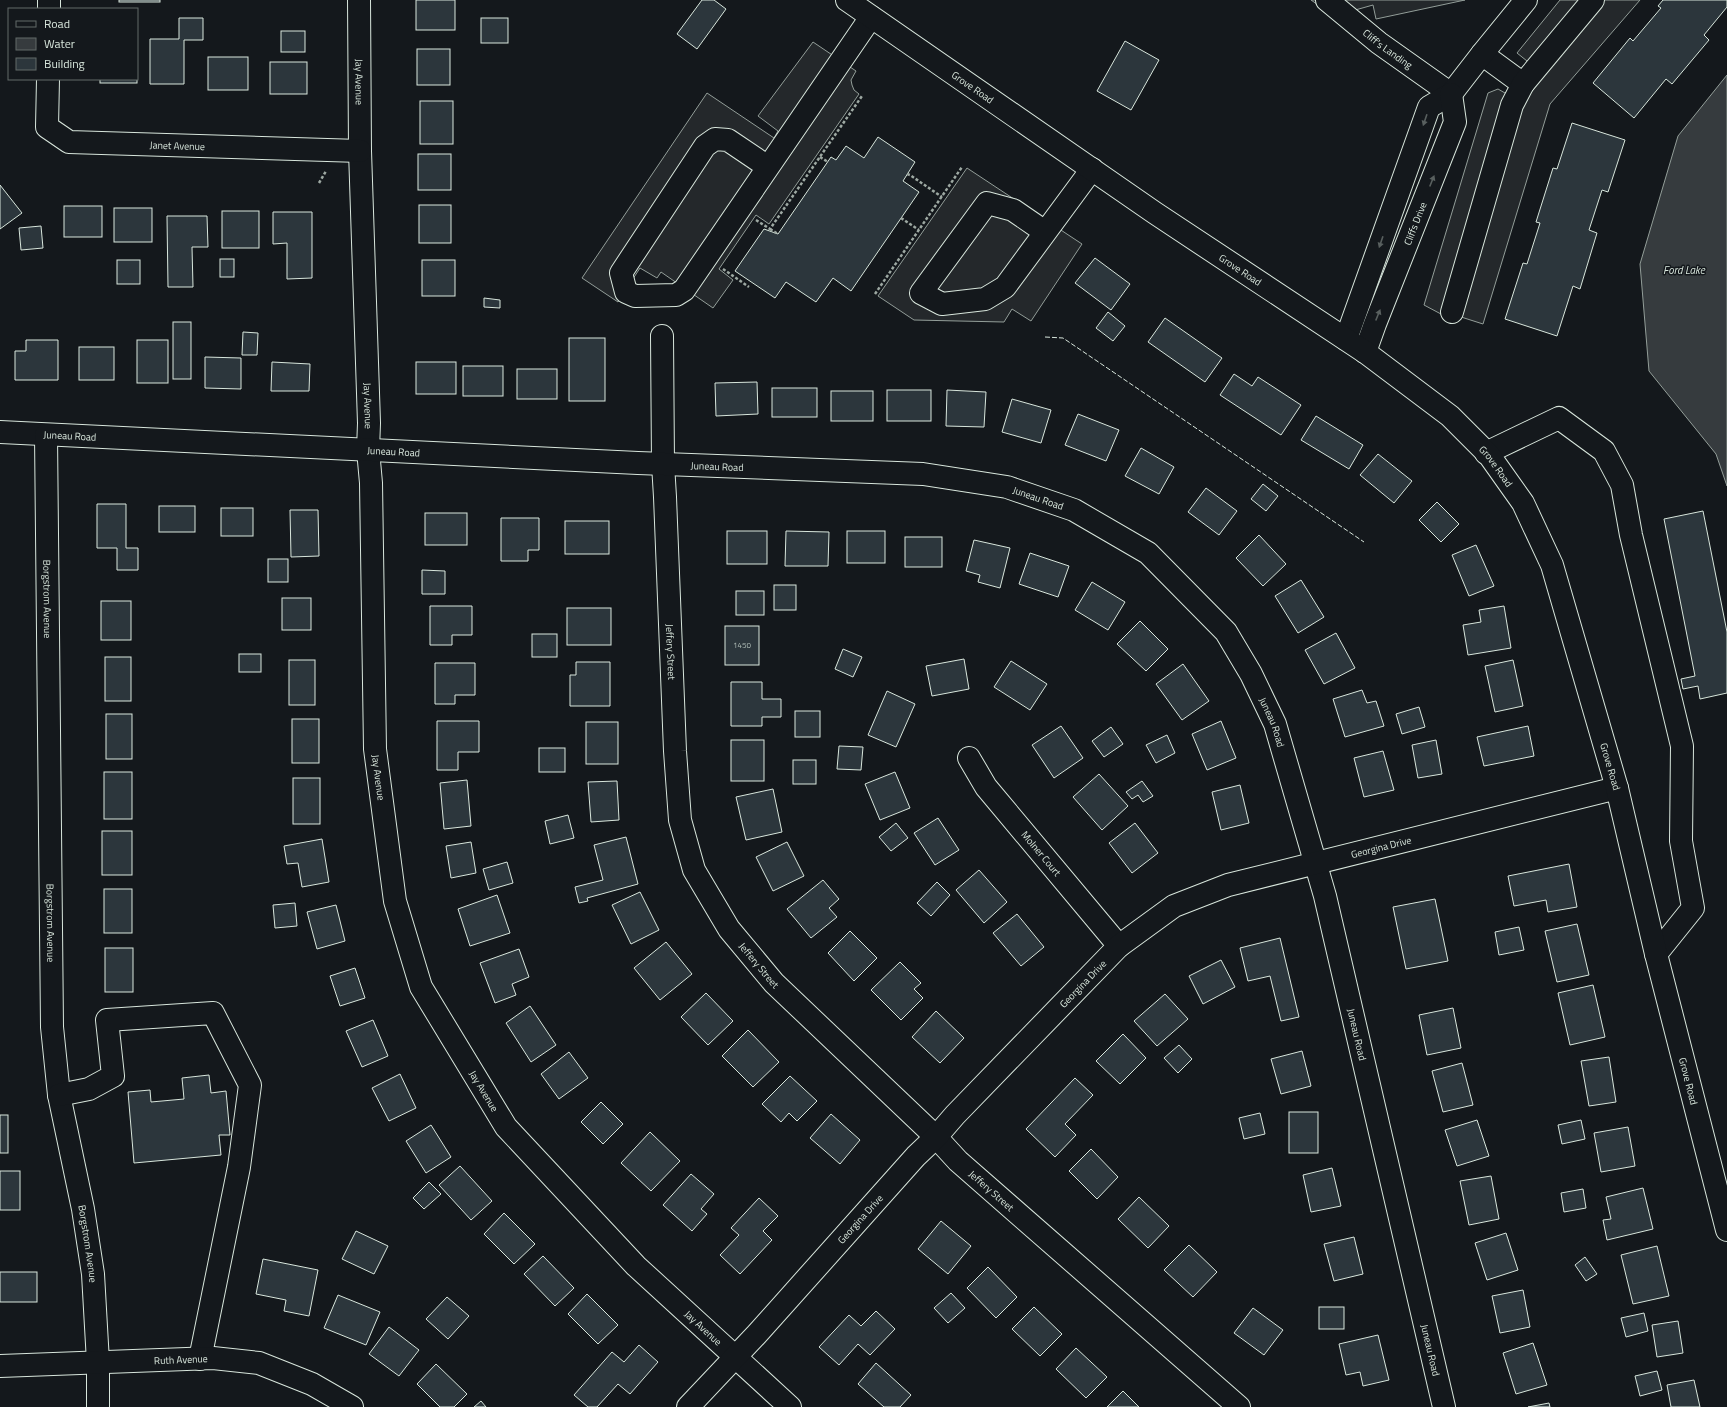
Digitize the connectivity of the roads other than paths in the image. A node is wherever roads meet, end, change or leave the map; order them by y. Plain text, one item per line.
1 (359, 0) edge
2 (847, 0) edge
3 (1327, 0) edge
4 (1526, 0) edge
5 (1593, 0) edge
6 (871, 17) junction
7 (1482, 54) junction
8 (48, 80) edge
9 (1522, 84) junction
10 (1451, 94) junction
11 (360, 151) junction
12 (768, 167) junction
13 (1092, 169) junction
14 (1045, 232) junction
15 (1452, 312) dead end
16 (662, 336) dead end
17 (1346, 339) junction
18 (1366, 352) junction
19 (0, 432) edge
20 (46, 435) junction
21 (368, 450) junction
22 (1486, 453) junction
23 (663, 464) junction
24 (969, 758) dead end
25 (1617, 788) junction
26 (1316, 863) junction
27 (1119, 946) junction
28 (1656, 954) junction
29 (59, 1095) junction
30 (936, 1137) junction
31 (1727, 1230) edge
32 (734, 1357) junction
33 (200, 1358) junction
34 (98, 1362) junction
35 (0, 1366) edge
36 (98, 1407) edge
37 (352, 1407) edge
38 (688, 1407) edge
39 (790, 1407) edge
40 (1239, 1407) edge
41 (1444, 1407) edge

1 - 11 street, Jay Avenue
2 - 6 street, Grove Road
3 - 10 street, Cliff's Landing
4 - 7 street
5 - 9 street
6 - 12 street
6 - 13 street, Grove Road
7 - 9 street
7 - 10 street
8 - 11 street, Janet Avenue
9 - 15 street
10 -> 17 street
18 -> 10 street, Cliffs Drive
11 - 21 street, Jay Avenue
12 - 12 street
13 - 14 street
13 - 17 street, Grove Road
14 - 14 street
16 - 23 street, Jeffery Street
17 - 18 street, Grove Road
18 - 22 street, Grove Road
19 - 20 street, Juneau Road
20 - 21 street, Juneau Road
20 - 29 street, Borgstrom Avenue
21 - 23 street, Juneau Road
21 - 32 street, Jay Avenue
22 - 25 street, Grove Road
22 - 28 street
23 - 26 street, Juneau Road
23 - 30 street, Jeffery Street
24 - 27 street, Molner Court
25 - 26 street, Georgina Drive
25 - 28 street, Grove Road
26 - 27 street, Georgina Drive
26 - 41 street, Juneau Road
27 - 30 street, Georgina Drive
28 - 31 street, Grove Road
29 - 33 street
29 - 34 street, Borgstrom Avenue
30 - 32 street, Georgina Drive
30 - 40 street, Jeffery Street
32 - 38 street, Georgina Drive
32 - 39 street, Jay Avenue
33 - 34 street, Ruth Avenue
33 - 37 street, Ruth Avenue
34 - 35 street, Ruth Avenue
34 - 36 street, Borgstrom Avenue

